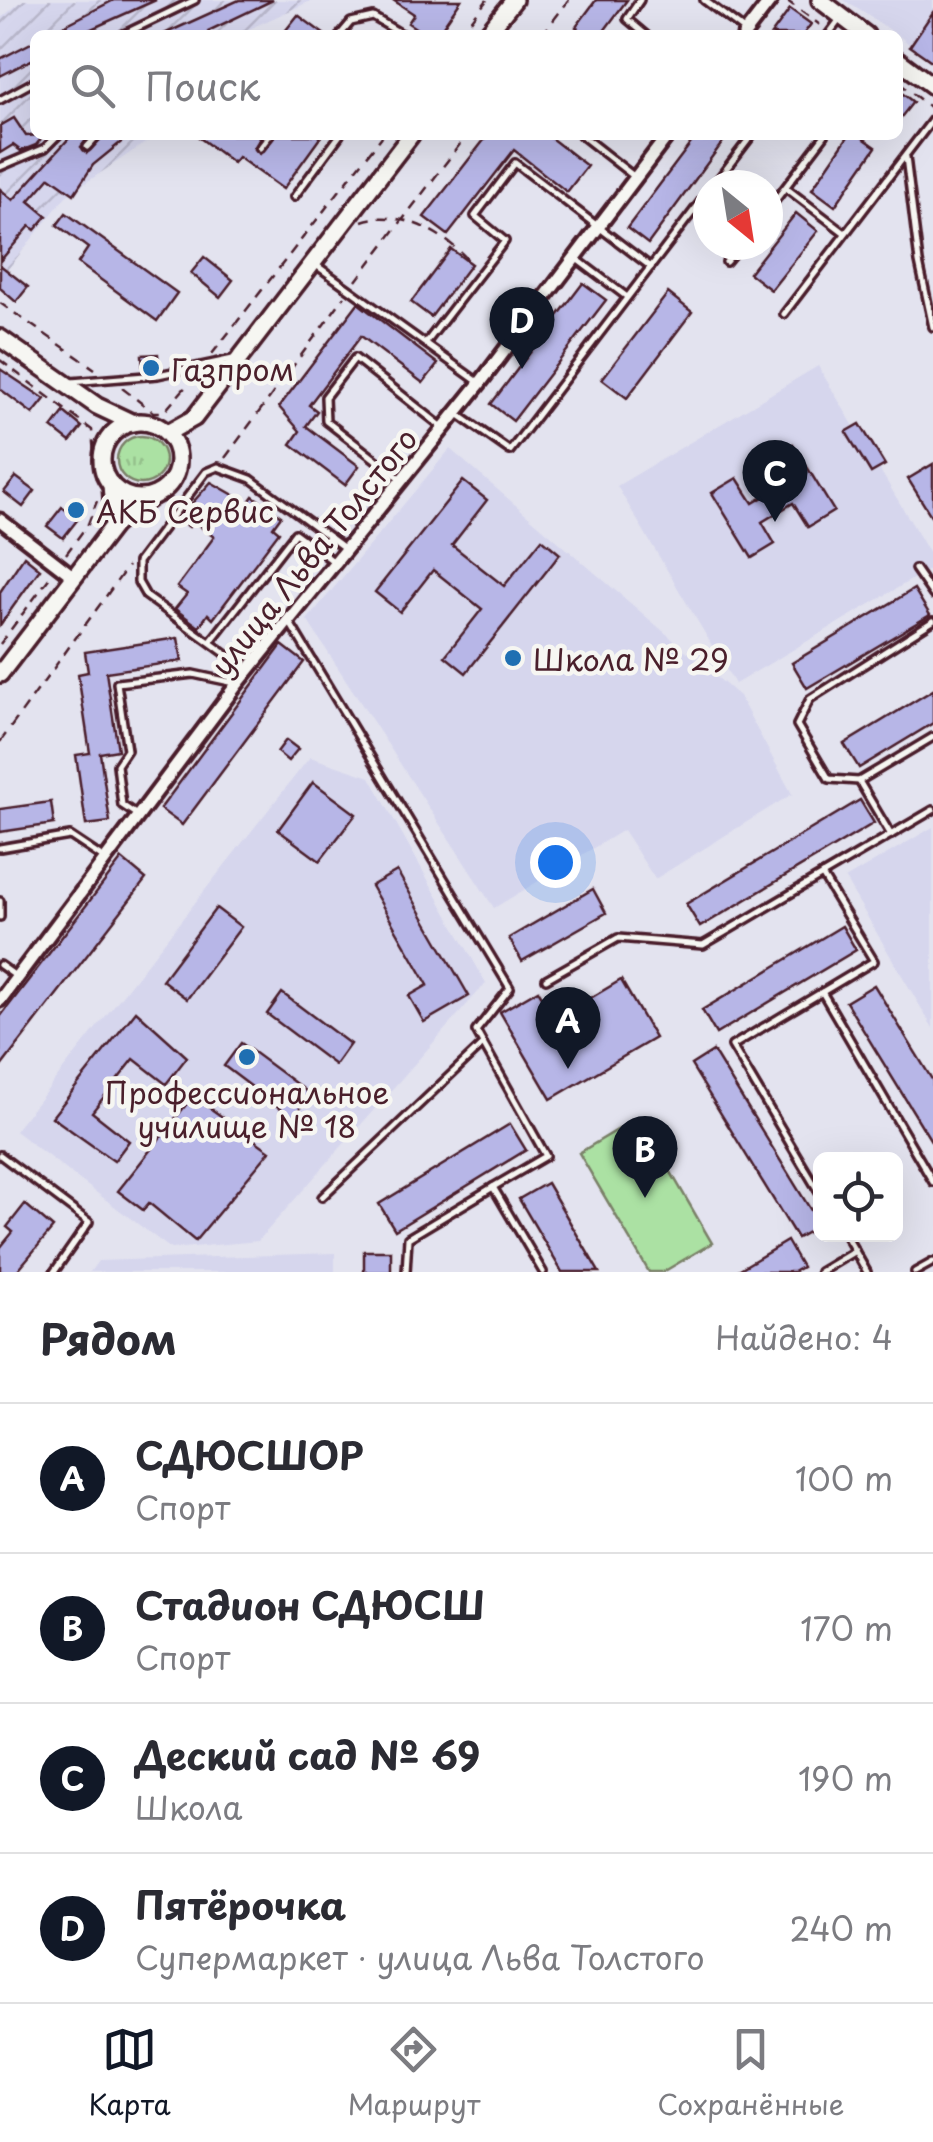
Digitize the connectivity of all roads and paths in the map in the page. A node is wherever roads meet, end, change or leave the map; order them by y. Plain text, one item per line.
1 (195, 0) edge
2 (486, 0) edge
3 (514, 0) edge
4 (569, 0) edge
5 (640, 0) edge
6 (704, 0) edge
7 (771, 0) edge
8 (786, 0) edge
9 (820, 0) edge
10 (842, 16) junction
11 (132, 30) edge
12 (344, 30) edge
13 (394, 30) edge
14 (464, 30) edge
15 (490, 30) edge
16 (546, 30) edge
17 (640, 30) edge
18 (741, 30) edge
19 (747, 30) edge
20 (824, 30) edge
21 (832, 30) edge
22 (860, 30) edge
23 (903, 64) edge
24 (30, 85) edge
25 (903, 86) edge
26 (933, 86) edge
27 (0, 100) edge
28 (933, 110) edge
29 (933, 119) edge
30 (53, 140) edge
31 (93, 140) edge
32 (266, 140) edge
33 (336, 140) edge
34 (380, 140) edge
35 (407, 140) edge
36 (463, 140) edge
37 (587, 140) edge
38 (664, 140) edge
39 (748, 140) edge
40 (821, 140) edge
41 (87, 146) dead end
42 (260, 148) dead end
43 (906, 155) junction
44 (0, 167) edge
45 (725, 170) edge
46 (636, 178) junction
47 (786, 188) junction
48 (783, 192) edge
49 (294, 198) dead end
50 (334, 201) junction
51 (341, 206) dead end
52 (693, 211) edge
53 (402, 220) junction
54 (361, 221) dead end
55 (598, 227) junction
56 (845, 234) junction
57 (575, 258) junction
58 (314, 263) junction
59 (651, 266) junction
60 (474, 280) junction
61 (350, 289) junction
62 (627, 297) junction
63 (0, 303) edge
64 (784, 314) dead end
65 (933, 327) edge
66 (0, 338) edge
67 (426, 344) junction
68 (241, 357) junction
69 (0, 360) edge
70 (200, 369) junction
71 (110, 380) junction
72 (62, 382) junction
73 (480, 383) junction
74 (97, 406) junction
75 (456, 413) junction
76 (194, 418) junction
77 (133, 423) junction
78 (444, 428) junction
79 (167, 433) junction
80 (107, 442) junction
81 (218, 467) junction
82 (178, 468) junction
83 (402, 480) junction
84 (111, 484) junction
85 (154, 496) junction
86 (0, 520) edge
87 (114, 525) junction
88 (346, 549) junction
89 (138, 562) junction
90 (335, 563) junction
91 (58, 565) junction
92 (914, 569) dead end
93 (74, 577) junction
94 (933, 595) edge
95 (289, 620) junction
96 (933, 621) edge
97 (210, 642) junction
98 (0, 644) edge
99 (248, 670) junction
100 (0, 674) edge
101 (238, 683) junction
102 (933, 737) edge
103 (0, 742) edge
104 (859, 781) junction
105 (933, 810) edge
106 (138, 816) junction
107 (891, 835) junction
108 (0, 848) edge
109 (106, 859) junction
110 (822, 875) junction
111 (0, 901) edge
112 (0, 917) edge
113 (0, 965) edge
114 (17, 977) junction
115 (546, 979) dead end
116 (822, 992) junction
117 (0, 1000) edge
118 (483, 1043) junction
119 (0, 1155) edge
120 (813, 1182) edge
121 (933, 1182) edge
122 (493, 1187) junction
123 (322, 1197) dead end
124 (849, 1242) edge
125 (855, 1252) junction
126 (933, 1262) edge
127 (54, 1272) edge
128 (406, 1272) edge
129 (543, 1272) edge
130 (820, 1272) edge
131 (867, 1272) edge
132 (915, 1272) edge

1 - 11 lane
2 - 14 path
3 - 15 main road
4 - 16 path
5 - 17 lane
6 - 18 lane
7 - 19 street
8 - 20 path
9 - 10 main road
10 - 21 lane
10 - 22 main road
12 - 13 lane
23 - 26 main road
24 - 27 lane
25 - 28 path
29 - 43 lane
30 - 44 lane
31 - 41 lane
32 - 42 lane
33 - 49 lane
34 - 50 path
35 - 58 main road
36 - 53 path
37 - 46 lane
38 - 46 street, улица Льва Толстого
39 - 45 lane
40 - 47 lane
43 - 56 lane
43 - 65 lane
46 - 55 street, улица Льва Толстого
47 - 48 lane
47 - 56 lane
50 - 51 path
50 - 70 path
52 - 59 lane
53 - 54 path
53 - 60 path
53 - 61 path
55 - 57 street, улица Льва Толстого
55 - 59 lane
55 - 60 lane
56 - 64 lane
57 - 62 lane
57 - 73 street, улица Льва Толстого
58 - 61 lane
58 - 68 main road
59 - 62 lane
60 - 67 lane
61 - 67 lane
61 - 81 path
62 - 75 lane
63 - 71 path
66 - 72 main road
67 - 73 lane
68 - 70 lane
68 - 76 main road
69 - 91 path
70 - 71 lane
70 - 71 path
71 - 72 lane
72 - 74 main road
73 - 75 street, улица Льва Толстого
74 - 77 main road
74 - 80 main road
75 - 78 street, улица Льва Толстого
76 - 79 main road
76 - 82 main road
77 - 79 main road
77 - 80 main road
78 - 83 street, улица Льва Толстого
78 - 83 lane
79 - 82 main road
80 - 84 main road
81 - 88 lane
81 - 89 lane
82 - 85 main road
83 - 88 street, улица Льва Толстого
84 - 85 main road
84 - 87 main road
85 - 87 main road
86 - 91 street
87 - 93 main road
88 - 90 street, улица Льва Толстого
89 - 97 lane
89 - 103 path
90 - 95 street, улица Льва Толстого
90 - 97 lane
91 - 93 street
91 - 98 path
92 - 94 lane
93 - 100 main road
95 - 99 street, улица Льва Толстого
95 - 118 lane
96 - 104 lane
97 - 99 lane
99 - 101 street, улица Льва Толстого
101 - 106 street, улица Льва Толстого
101 - 106 lane
102 - 104 lane
104 - 107 lane
105 - 107 lane
106 - 109 street, улица Льва Толстого
107 - 110 lane
108 - 109 lane
109 - 114 street, улица Льва Толстого
110 - 115 lane
110 - 116 lane
111 - 112 lane
113 - 114 lane
114 - 117 street, улица Льва Толстого
116 - 120 lane
116 - 121 lane
118 - 122 lane
118 - 123 lane
119 - 127 lane
122 - 128 lane
122 - 129 lane
124 - 125 lane
125 - 130 lane
125 - 131 lane
126 - 132 lane

